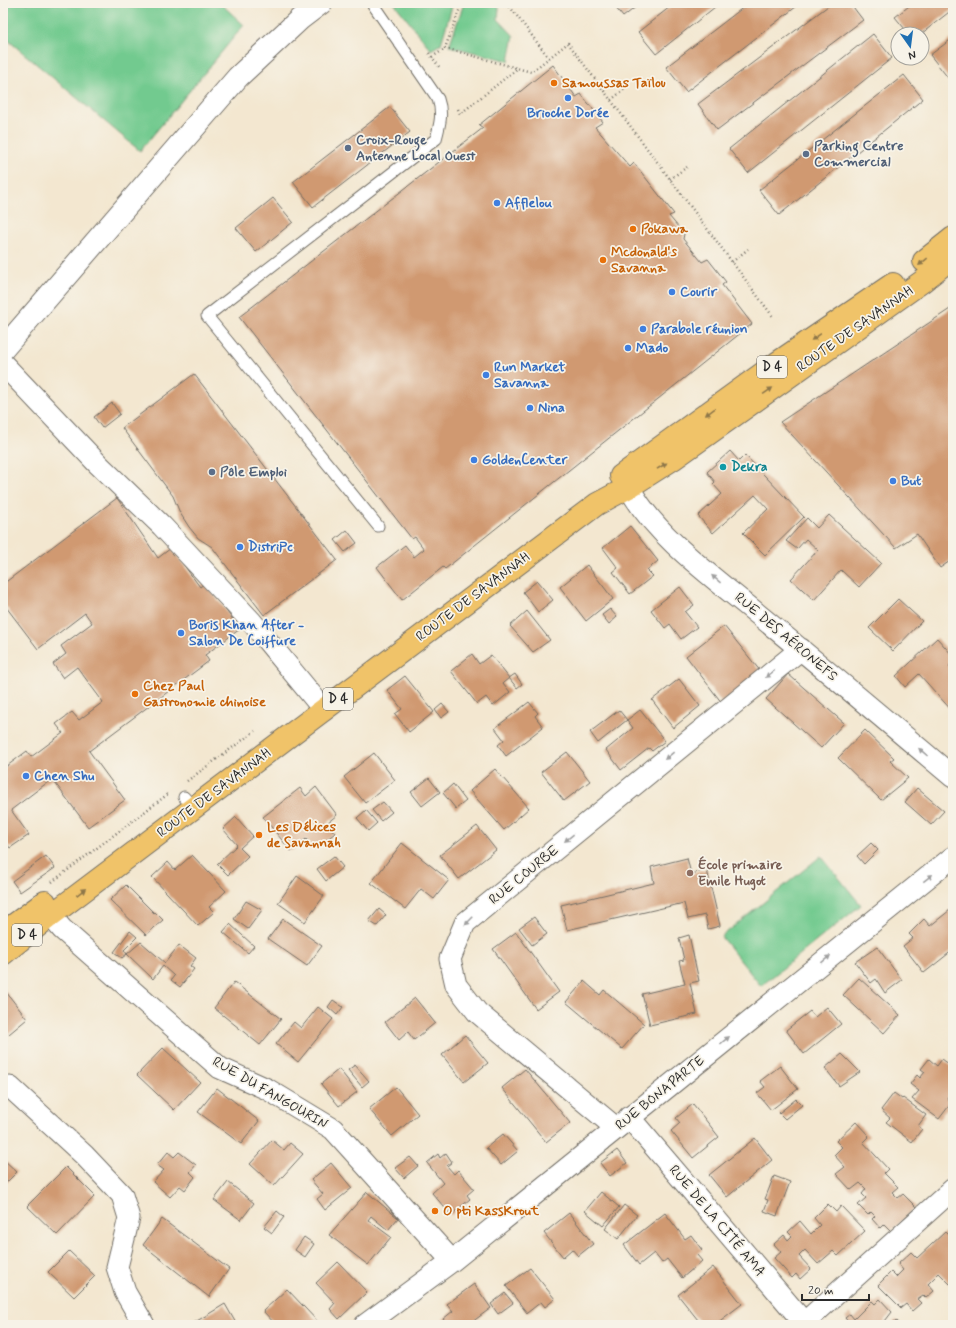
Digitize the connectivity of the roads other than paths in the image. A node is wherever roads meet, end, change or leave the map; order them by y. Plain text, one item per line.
1 (321, 3) edge
2 (372, 3) edge
3 (953, 238) edge
4 (953, 257) edge
5 (3, 349) edge
6 (3, 364) edge
7 (629, 487) junction
8 (378, 526) dead end
9 (801, 649) junction
10 (319, 704) junction
11 (953, 777) edge
12 (953, 857) edge
13 (46, 910) junction
14 (3, 933) edge
15 (3, 954) edge
16 (10, 1087) dead end
17 (623, 1123) junction
18 (953, 1189) edge
19 (452, 1261) junction
20 (805, 1324) edge
21 (144, 1325) edge
22 (365, 1325) edge

1 - 5 street
2 - 8 lane
3 -> 10 main road, ROUTE DE SAVANNAH / D 4
7 -> 4 main road, ROUTE DE SAVANNAH / D 4
6 - 10 street
9 -> 7 street, RUE DES AÉRONEFS
7 - 10 main road, ROUTE DE SAVANNAH / D 4
11 -> 9 street, RUE DES AÉRONEFS
9 -> 17 street, RUE COURBE
10 - 13 main road, ROUTE DE SAVANNAH / D 4
17 -> 12 street, RUE BONAPARTE
13 - 14 main road, ROUTE DE SAVANNAH / D 4
13 - 15 main road, ROUTE DE SAVANNAH / D 4
13 - 19 street, RUE DU FANGOURIN
16 - 21 street
17 - 19 street, RUE BONAPARTE
17 - 20 street, RUE DE LA CITÉ AMA
18 - 20 street
19 - 22 street, RUE BONAPARTE

